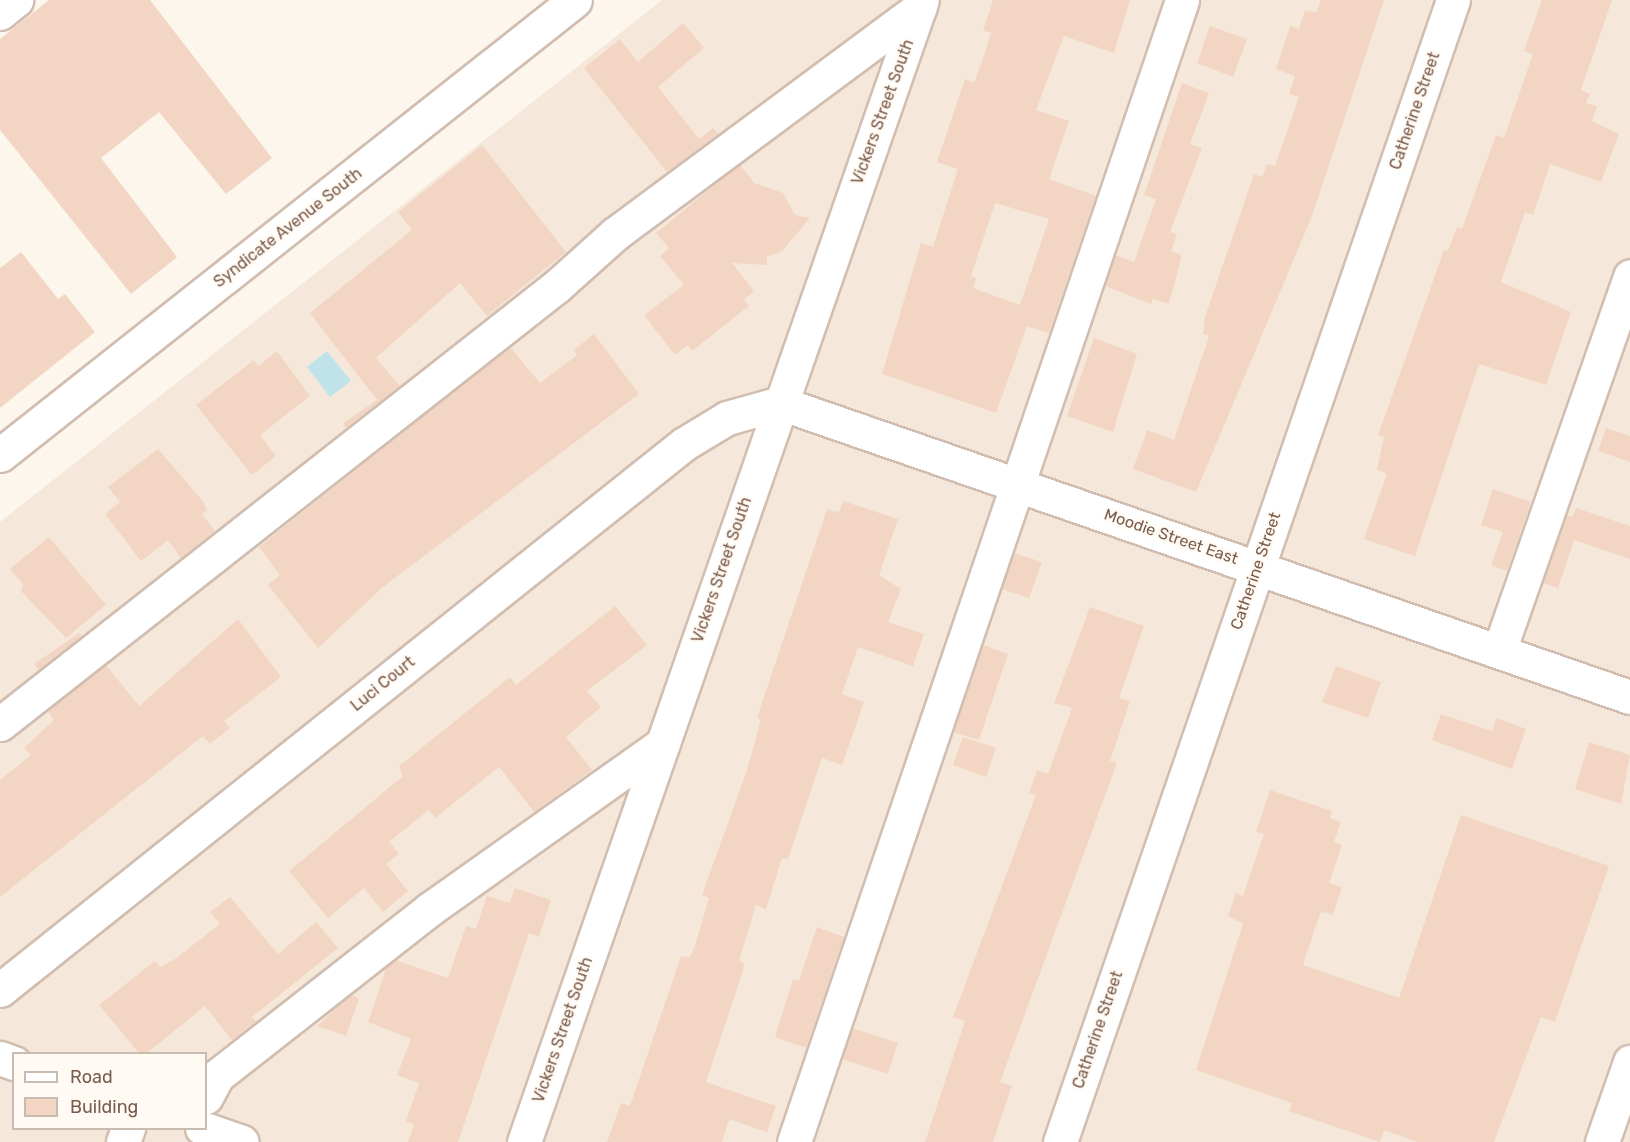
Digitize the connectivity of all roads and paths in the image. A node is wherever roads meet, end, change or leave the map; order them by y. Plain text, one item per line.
1 (16, 0) edge
2 (575, 0) edge
3 (1182, 0) edge
4 (1453, 0) edge
5 (921, 4) edge
6 (0, 13) edge
7 (1630, 276) edge
8 (780, 403) junction
9 (0, 455) edge
10 (1014, 483) junction
11 (1258, 566) junction
12 (1499, 651) junction
13 (1630, 697) edge
14 (0, 724) edge
15 (662, 744) junction
16 (0, 990) edge
17 (1630, 1062) edge
18 (207, 1095) edge
19 (207, 1130) edge
20 (242, 1142) edge
21 (524, 1142) edge
22 (794, 1142) edge
23 (1060, 1142) edge
24 (1602, 1142) edge

1 - 6 street
2 - 9 street, Syndicate Avenue South
3 - 10 street
4 - 11 street, Catherine Street
5 - 8 street, Vickers Street South
5 - 14 street
7 - 12 street
8 - 10 street, Moodie Street East
8 - 15 street, Vickers Street South
8 - 16 street, Luci Court
10 - 11 street, Moodie Street East
10 - 22 street
11 - 12 street, Moodie Street East
11 - 23 street, Catherine Street
12 - 13 street, Moodie Street East
15 - 18 street
15 - 21 street, Vickers Street South
17 - 24 street
19 - 20 street

